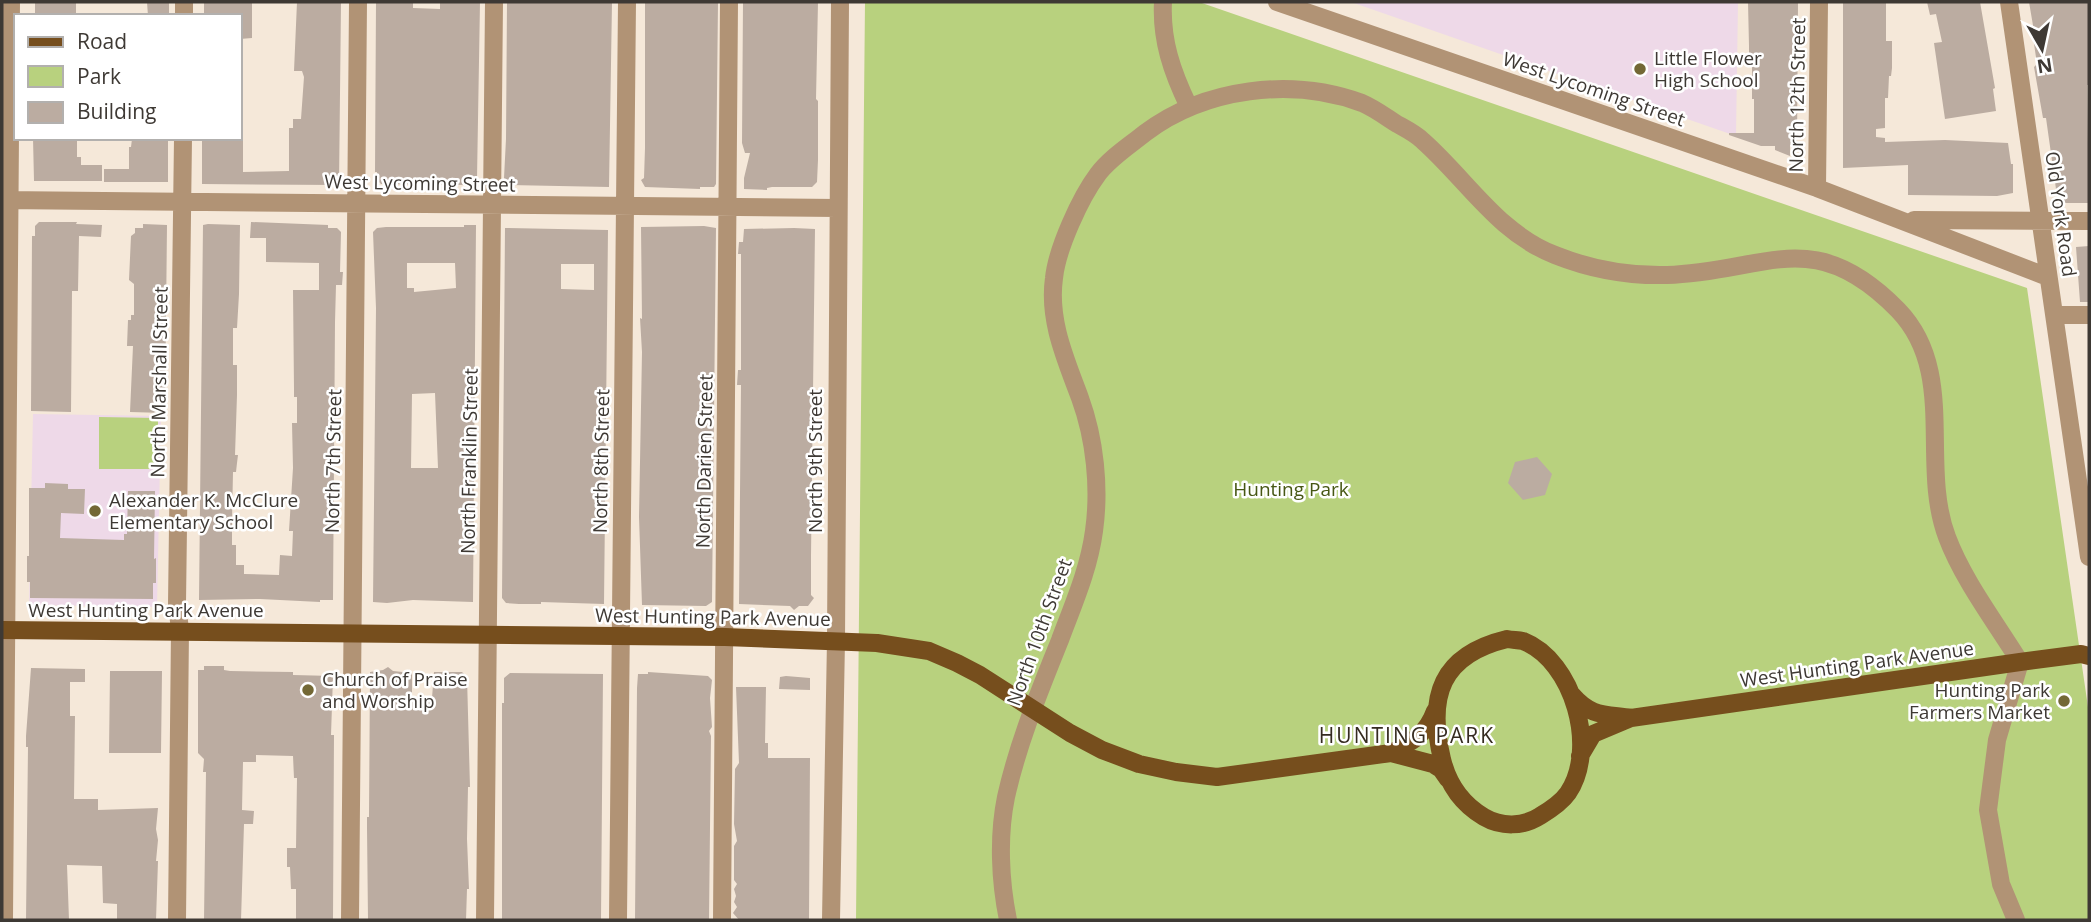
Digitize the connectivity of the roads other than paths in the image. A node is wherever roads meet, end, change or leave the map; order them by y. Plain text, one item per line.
1 (11, 2) edge
2 (358, 2) edge
3 (494, 2) edge
4 (626, 2) edge
5 (729, 2) edge
6 (840, 2) edge
7 (1163, 2) edge
8 (1277, 2) edge
9 (1819, 2) edge
10 (2008, 2) edge
11 (1189, 107) junction
12 (183, 140) edge
13 (1817, 188) junction
14 (6, 200) edge
15 (183, 202) junction
16 (356, 204) junction
17 (492, 205) junction
18 (625, 206) junction
19 (728, 207) junction
20 (837, 208) junction
21 (1896, 218) junction
22 (2040, 220) junction
23 (2089, 221) edge
24 (2048, 277) junction
25 (2054, 315) junction
26 (2089, 315) edge
27 (2082, 459) edge
28 (2089, 557) edge
29 (4, 630) edge
30 (180, 631) junction
31 (352, 632) junction
32 (488, 636) junction
33 (621, 637) junction
34 (725, 638) junction
35 (836, 640) junction
36 (2089, 656) edge
37 (2020, 662) junction
38 (1571, 693) junction
39 (1436, 706) junction
40 (1033, 710) junction
41 (1631, 718) junction
42 (1391, 753) junction
43 (1580, 756) junction
44 (1448, 779) junction
45 (4, 920) edge
46 (177, 920) edge
47 (350, 920) edge
48 (485, 920) edge
49 (618, 920) edge
50 (722, 920) edge
51 (831, 920) edge
52 (1008, 920) edge
53 (2016, 920) edge

1 - 14 street
2 - 16 street, North 7th Street
3 - 17 street, North Franklin Street
4 - 18 street, North 8th Street
5 - 19 street, North Darien Street
6 - 20 street, North 9th Street
7 - 11 street
8 - 13 street, West Lycoming Street
9 - 13 street, North 12th Street
10 - 22 street, Old York Road
11 - 37 street, North 10th Street
11 - 40 street, North 10th Street
12 - 15 street, North Marshall Street
13 - 21 street, West Lycoming Street
14 - 15 street, West Lycoming Street
14 - 29 street
15 - 16 street, West Lycoming Street
15 - 30 street, North Marshall Street
16 - 17 street, West Lycoming Street
16 - 31 street, North 7th Street
17 - 18 street, West Lycoming Street
17 - 32 street, North Franklin Street
18 - 19 street, West Lycoming Street
18 - 33 street, North 8th Street
19 - 20 street, West Lycoming Street
19 - 34 street, North Darien Street
20 - 35 street, North 9th Street
21 - 22 street, West Lycoming Street
21 - 24 street, West Lycoming Street
22 - 23 street, West Lycoming Street
22 - 24 street, Old York Road
24 - 25 street, Old York Road
25 - 26 street
25 - 27 street, Old York Road
27 - 28 street, Old York Road
29 - 30 main road, West Hunting Park Avenue
29 - 45 street
30 - 31 main road, West Hunting Park Avenue
30 - 46 street, North Marshall Street
31 - 32 main road, West Hunting Park Avenue
31 - 47 street, North 7th Street
32 - 33 main road, West Hunting Park Avenue
32 - 48 street, North Franklin Street
33 - 34 main road, West Hunting Park Avenue
33 - 49 street, North 8th Street
34 - 35 main road, West Hunting Park Avenue
34 - 50 street, North Darien Street
35 - 40 main road, West Hunting Park Avenue
35 - 51 street, North 9th Street
36 - 37 main road, West Hunting Park Avenue
37 - 41 main road, West Hunting Park Avenue
37 - 53 street
38 - 39 main road, West Hunting Park Avenue
38 - 41 main road, West Hunting Park Avenue
38 - 43 main road, West Hunting Park Avenue
39 - 42 main road, West Hunting Park Avenue
39 - 44 main road, West Hunting Park Avenue
40 - 42 main road, West Hunting Park Avenue
40 - 52 street, North 10th Street
41 - 43 main road, West Hunting Park Avenue
42 - 44 main road, West Hunting Park Avenue
43 - 44 main road, West Hunting Park Avenue

